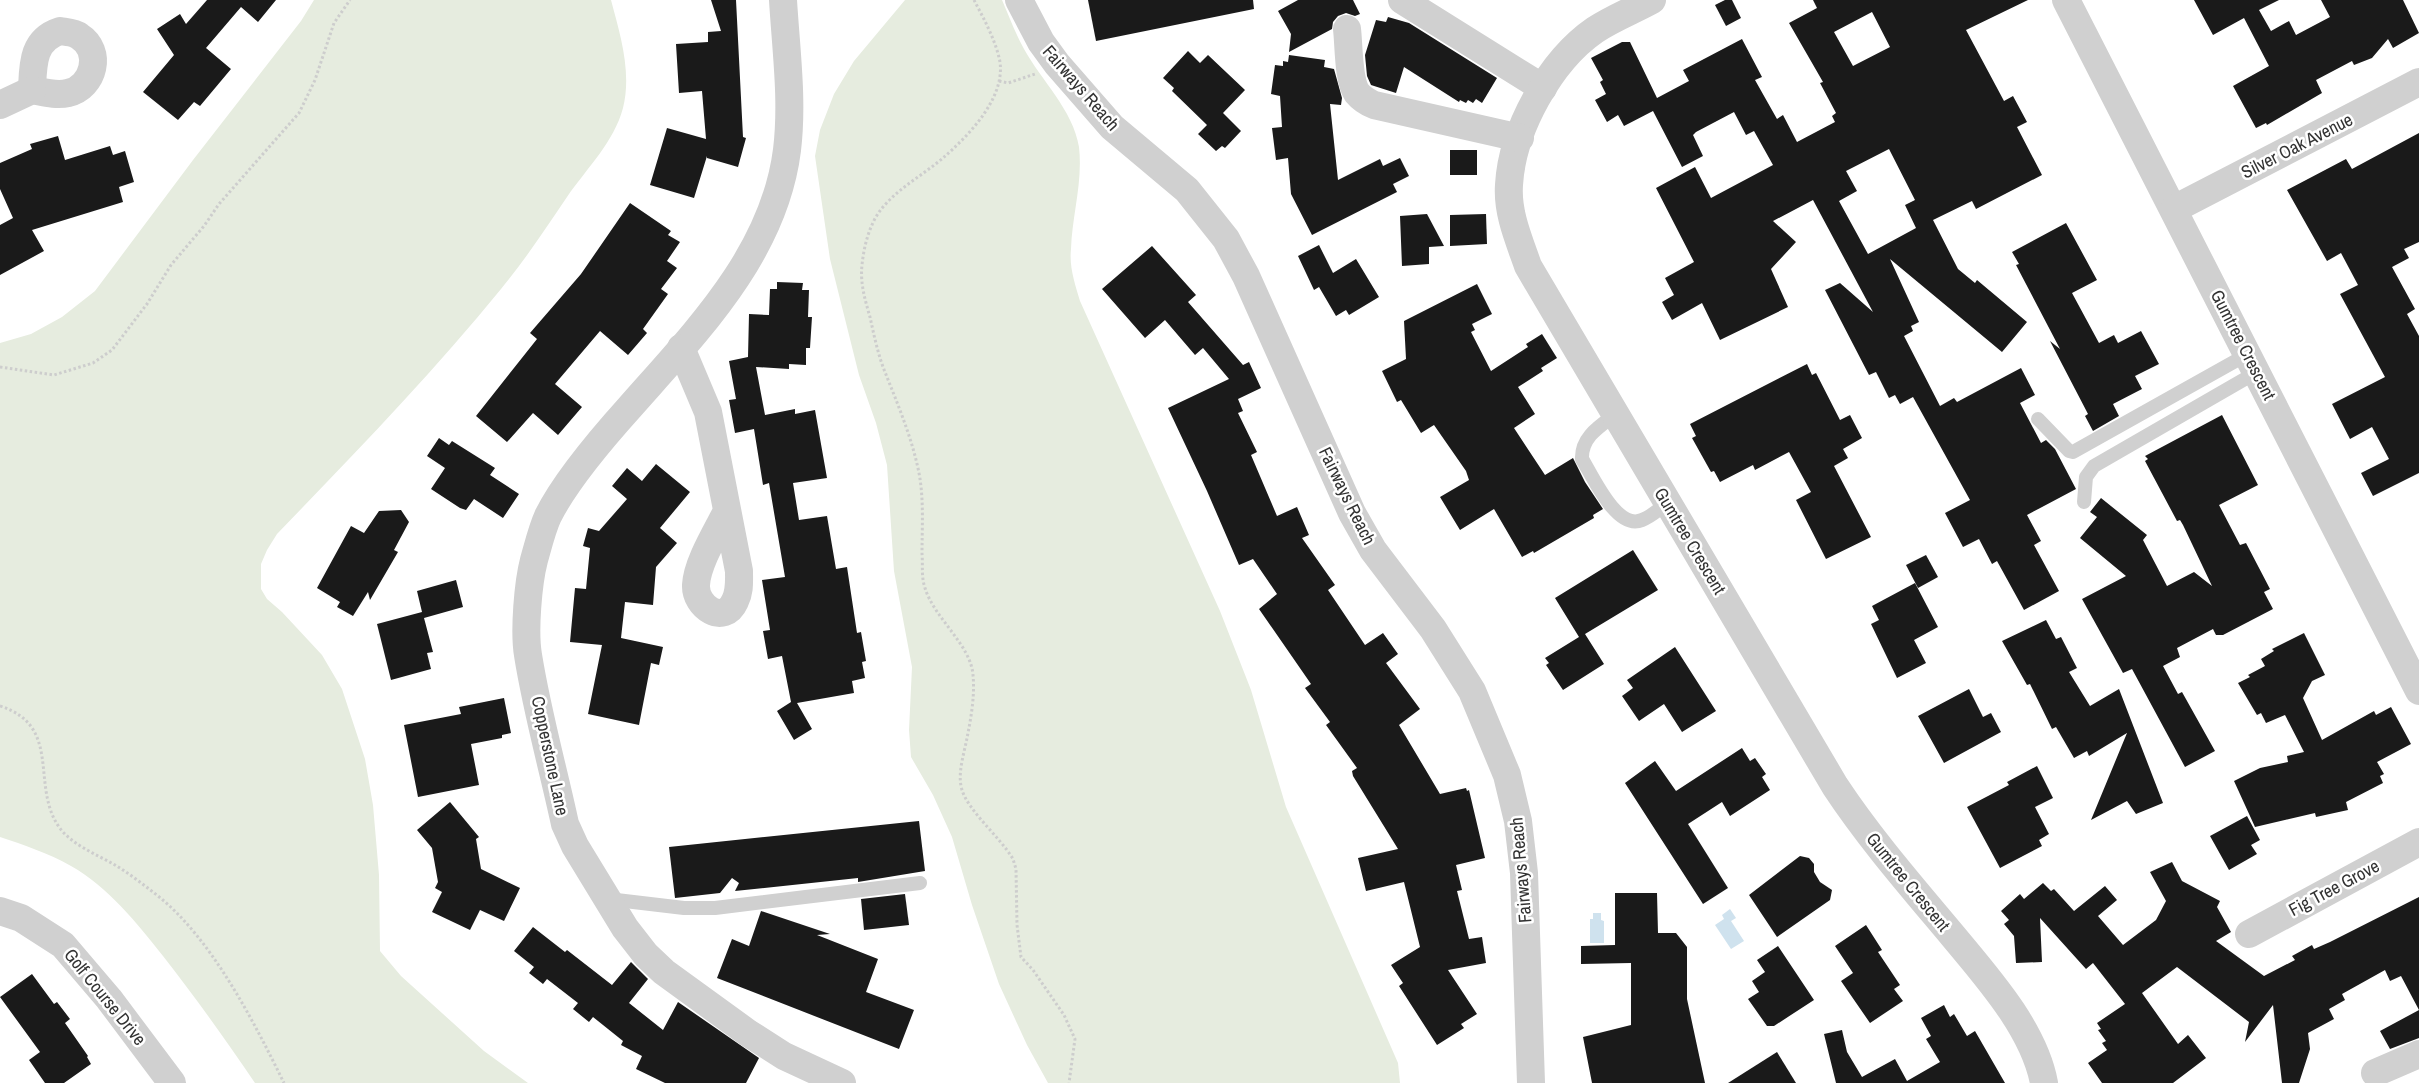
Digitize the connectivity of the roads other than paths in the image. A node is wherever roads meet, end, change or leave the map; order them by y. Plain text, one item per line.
1 (783, 0) edge
2 (1019, 0) edge
3 (1402, 0) edge
4 (1652, 0) edge
5 (2066, 0) edge
6 (1347, 29) dead end
7 (2419, 82) edge
8 (1543, 88) junction
9 (32, 90) dead end
10 (0, 105) edge
11 (1520, 138) junction
12 (2174, 209) junction
13 (681, 348) junction
14 (2253, 363) junction
15 (1616, 414) junction
16 (2038, 419) dead end
17 (2084, 502) dead end
18 (1668, 503) junction
19 (727, 511) dead end
20 (2419, 691) edge
21 (2419, 842) edge
22 (920, 884) dead end
23 (607, 898) junction
24 (0, 911) edge
25 (2249, 934) dead end
26 (2419, 1054) edge
27 (2375, 1073) dead end
28 (172, 1083) edge
29 (842, 1083) edge
30 (1531, 1083) edge
31 (2044, 1083) edge

1 - 13 street, Copperstone Lane
2 - 30 street, Fairways Reach
3 - 8 street
4 - 8 street, Gumtree Crescent
5 - 12 street, Gumtree Crescent
6 - 11 street
7 - 12 street, Silver Oak Avenue
8 - 11 street, Gumtree Crescent
9 - 10 street
11 - 15 street, Gumtree Crescent
12 - 14 street, Gumtree Crescent
13 - 19 street
13 - 23 street, Copperstone Lane
14 - 16 lane
14 - 17 lane
14 - 20 street, Gumtree Crescent
15 - 18 street, Gumtree Crescent
15 - 18 lane
18 - 31 street, Gumtree Crescent
21 - 25 street, Fig Tree Grove
22 - 23 lane
23 - 29 street, Copperstone Lane
24 - 28 street, Golf Course Drive
26 - 27 street

